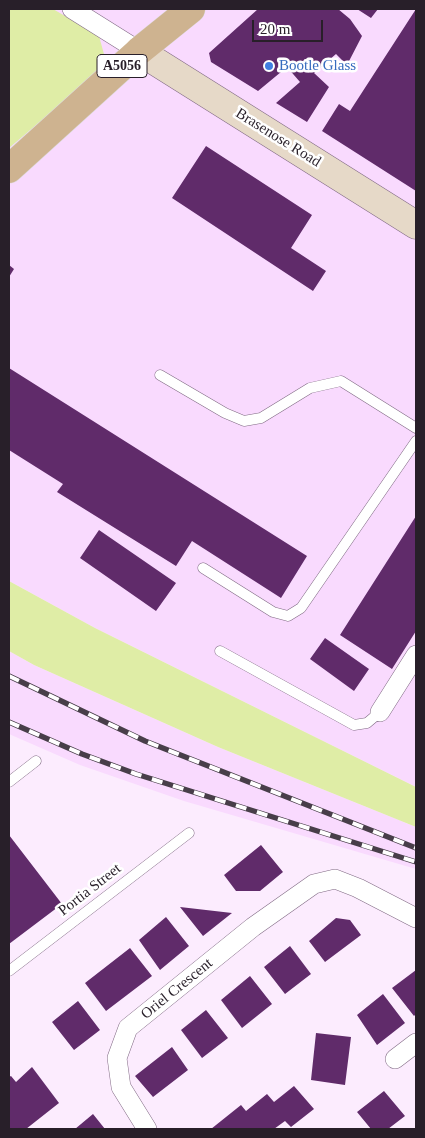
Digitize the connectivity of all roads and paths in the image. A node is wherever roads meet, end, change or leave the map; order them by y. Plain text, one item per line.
1 (72, 9) edge
2 (191, 9) edge
3 (139, 51) junction
4 (9, 169) edge
5 (416, 225) edge
6 (160, 375) dead end
7 (416, 428) edge
8 (416, 441) edge
9 (202, 568) dead end
10 (220, 651) dead end
11 (416, 654) edge
12 (380, 712) joint
13 (36, 761) dead end
14 (9, 782) edge
15 (189, 833) dead end
16 (416, 918) edge
17 (9, 971) edge
18 (416, 1043) edge
19 (395, 1060) dead end
20 (147, 1129) edge

1 - 3 street
2 - 3 main road, A5056
3 - 4 main road, A5056
3 - 5 main road, Brasenose Road
6 - 7 lane
8 - 9 lane
10 - 12 lane
11 - 12 street
13 - 14 lane
15 - 17 lane, Portia Street
16 - 20 street, Oriel Crescent
18 - 19 street

